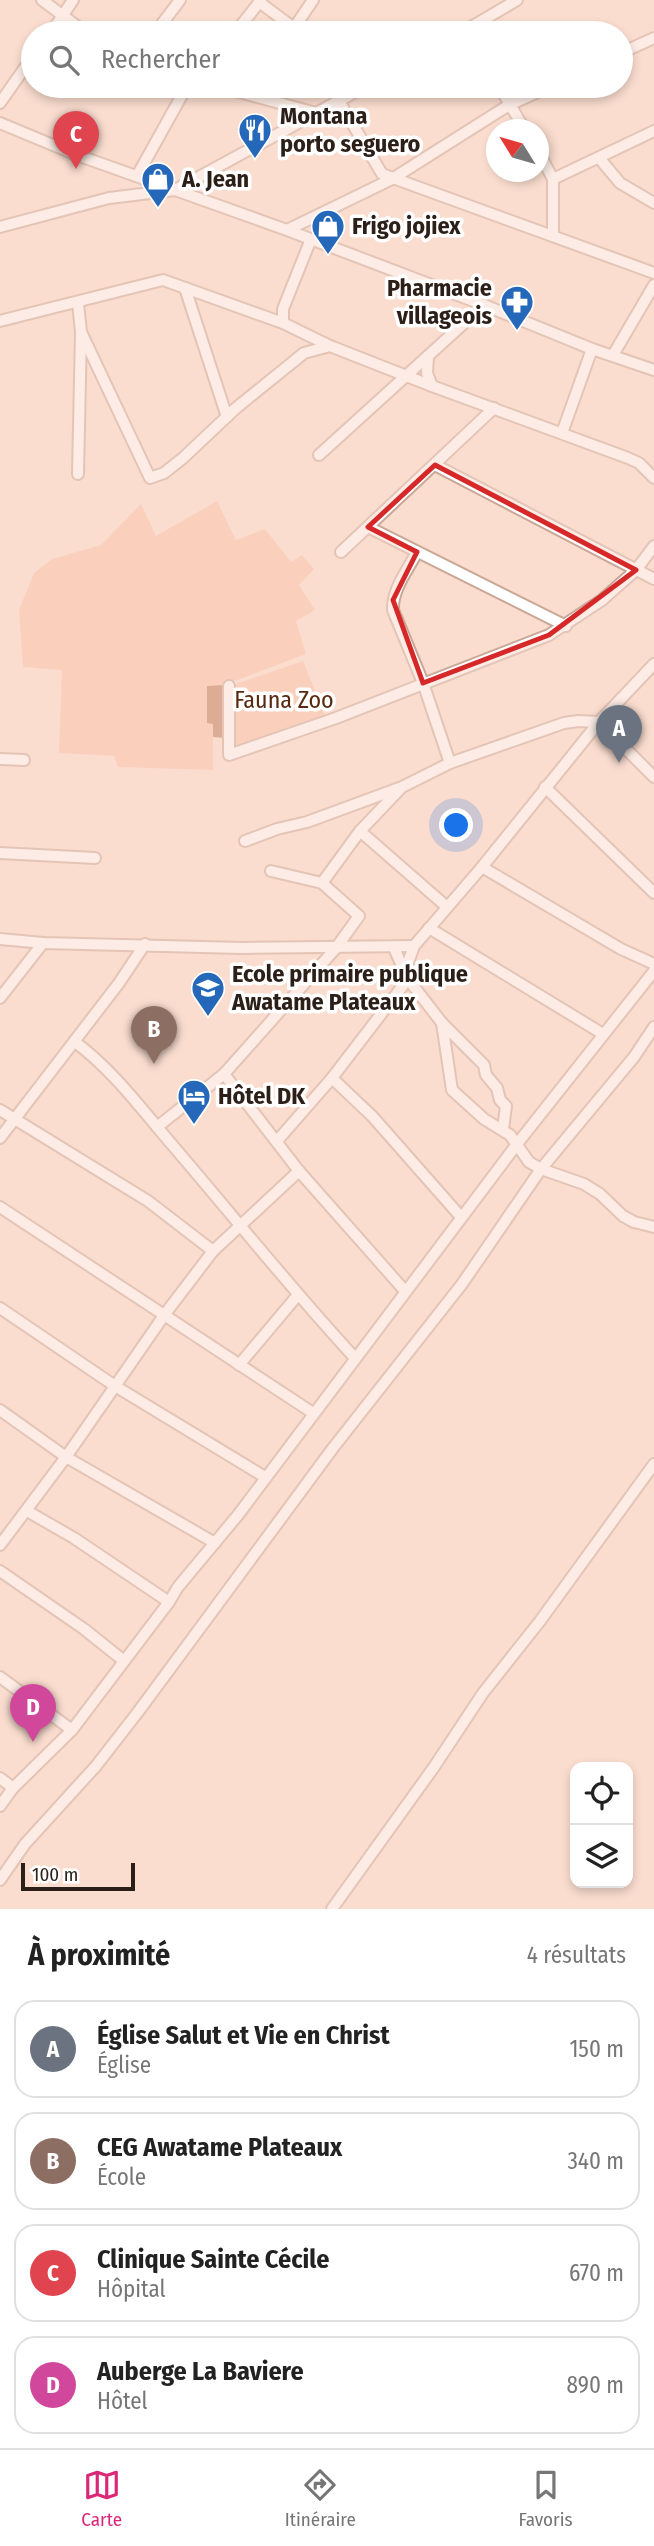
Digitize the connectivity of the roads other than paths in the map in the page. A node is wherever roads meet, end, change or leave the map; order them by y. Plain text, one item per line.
1 (42, 0) edge
2 (73, 0) edge
3 (180, 0) edge
4 (313, 0) edge
5 (517, 0) edge
6 (260, 1) edge
7 (501, 3) edge
8 (63, 16) junction
9 (59, 21) edge
10 (70, 21) edge
11 (164, 21) edge
12 (244, 21) edge
13 (285, 21) edge
14 (299, 21) edge
15 (481, 21) edge
16 (654, 39) edge
17 (633, 48) edge
18 (21, 73) edge
19 (180, 98) edge
20 (261, 98) edge
21 (344, 98) edge
22 (505, 98) edge
23 (524, 98) edge
24 (339, 101) junction
25 (0, 103) edge
26 (509, 105) junction
27 (316, 113) junction
28 (518, 119) edge
29 (0, 123) edge
30 (654, 131) edge
31 (600, 159) junction
32 (549, 172) edge
33 (137, 176) junction
34 (392, 179) junction
35 (553, 179) junction
36 (176, 190) junction
37 (654, 203) edge
38 (0, 227) edge
39 (287, 230) junction
40 (553, 235) junction
41 (311, 239) junction
42 (654, 273) edge
43 (654, 285) edge
44 (185, 288) junction
45 (78, 303) junction
46 (484, 304) junction
47 (0, 321) edge
48 (283, 323) junction
49 (81, 332) junction
50 (330, 346) junction
51 (592, 349) junction
52 (613, 355) junction
53 (428, 357) junction
54 (654, 370) edge
55 (408, 376) junction
56 (432, 386) junction
57 (494, 408) junction
58 (227, 417) junction
59 (562, 433) junction
60 (319, 455) dead end
61 (435, 465) junction
62 (78, 474) dead end
63 (654, 478) edge
64 (368, 527) junction
65 (654, 547) edge
66 (341, 552) dead end
67 (418, 552) junction
68 (636, 570) junction
69 (654, 579) edge
70 (566, 626) junction
71 (654, 664) edge
72 (423, 683) junction
73 (229, 686) dead end
74 (599, 722) junction
75 (0, 759) edge
76 (24, 760) dead end
77 (450, 763) junction
78 (654, 777) edge
79 (402, 787) junction
80 (545, 787) junction
81 (360, 831) junction
82 (245, 841) dead end
83 (0, 853) edge
84 (95, 858) dead end
85 (482, 867) junction
86 (271, 871) dead end
87 (322, 883) junction
88 (653, 889) edge
89 (447, 907) junction
90 (429, 928) junction
91 (0, 939) edge
92 (43, 943) junction
93 (145, 944) junction
94 (414, 946) junction
95 (336, 948) junction
96 (394, 948) junction
97 (654, 964) edge
98 (654, 971) edge
99 (407, 975) junction
100 (0, 998) edge
101 (442, 1023) junction
102 (654, 1027) edge
103 (603, 1034) junction
104 (75, 1042) junction
105 (224, 1074) junction
106 (332, 1078) junction
107 (0, 1110) edge
108 (13, 1119) junction
109 (157, 1127) junction
110 (503, 1129) junction
111 (0, 1138) edge
112 (277, 1141) junction
113 (517, 1144) junction
114 (541, 1169) junction
115 (299, 1171) junction
116 (0, 1207) edge
117 (461, 1217) junction
118 (240, 1224) junction
119 (654, 1227) edge
120 (213, 1251) junction
121 (405, 1291) junction
122 (297, 1296) junction
123 (0, 1308) edge
124 (165, 1314) junction
125 (355, 1358) junction
126 (239, 1365) junction
127 (116, 1386) junction
128 (0, 1410) edge
129 (313, 1413) junction
130 (66, 1457) junction
131 (654, 1464) edge
132 (265, 1477) junction
133 (27, 1511) junction
134 (215, 1544) junction
135 (0, 1545) edge
136 (0, 1571) edge
137 (169, 1602) junction
138 (124, 1661) junction
139 (0, 1678) edge
140 (72, 1730) junction
141 (0, 1778) edge
142 (13, 1788) junction
143 (0, 1806) edge
144 (0, 1880) edge
145 (332, 1909) edge

1 - 8 street
2 - 8 street
3 - 11 street
4 - 14 street
5 - 7 street
6 - 12 street
6 - 13 street
7 - 15 street
8 - 9 street
8 - 10 street
16 - 17 street
18 - 25 street
19 - 33 street
20 - 27 street
21 - 24 street
22 - 26 street
23 - 26 street
24 - 27 street
24 - 34 street
26 - 28 street
26 - 34 street
27 - 36 street
29 - 33 street
30 - 31 street
31 - 35 street
31 - 37 street
32 - 35 street
33 - 36 street
34 - 39 street
34 - 40 street
35 - 40 street
36 - 38 street
36 - 39 street
39 - 41 street
40 - 42 street
41 - 46 street
41 - 48 street
43 - 52 street
44 - 45 street
44 - 48 street
44 - 58 street
45 - 47 street
45 - 49 street
46 - 51 street
46 - 53 street
48 - 50 street
49 - 58 street
49 - 62 street
50 - 55 street
50 - 58 street
51 - 52 street
51 - 59 street
52 - 54 street
53 - 55 street
53 - 56 street
55 - 56 street
55 - 60 street
56 - 57 street
57 - 59 street
57 - 61 street
59 - 63 street
61 - 64 street
61 - 68 street
64 - 66 street
64 - 67 street
65 - 68 street
67 - 70 street
67 - 72 street
68 - 69 street
68 - 70 street
70 - 72 street
71 - 74 street
72 - 73 street
72 - 77 street
74 - 77 street
74 - 78 street
74 - 80 street
75 - 76 street
77 - 79 street
79 - 81 street
79 - 82 street
80 - 85 street
80 - 88 street
81 - 87 street
81 - 89 street
83 - 84 street
85 - 89 street
85 - 97 street
86 - 87 street
87 - 95 street
89 - 90 street
90 - 94 street
90 - 103 street
91 - 92 street
92 - 93 street
92 - 100 street
93 - 95 street
93 - 104 street
94 - 96 street
94 - 99 street
95 - 96 street
95 - 105 street
96 - 99 street
98 - 103 street
99 - 101 street
99 - 106 street
101 - 110 street
101 - 110 street
102 - 114 street
103 - 113 street
104 - 108 street
104 - 109 street
105 - 109 street
105 - 112 street
106 - 112 street
106 - 117 street
107 - 108 street
108 - 111 street
108 - 120 street
109 - 118 street
110 - 113 street
112 - 115 street
113 - 114 street
113 - 117 street
114 - 119 street
114 - 144 street
115 - 118 street
115 - 121 street
116 - 124 street
117 - 121 street
118 - 120 street
118 - 122 street
120 - 124 street
121 - 125 street
122 - 125 street
122 - 126 street
123 - 127 street
124 - 126 street
124 - 127 street
125 - 129 street
126 - 129 street
127 - 130 street
127 - 132 street
128 - 130 street
129 - 132 street
130 - 133 street
130 - 134 street
131 - 145 street
132 - 134 street
133 - 135 street
133 - 137 street
134 - 137 street
136 - 138 street
137 - 138 street
138 - 140 street
139 - 140 street
140 - 142 street
141 - 142 street
142 - 143 street

